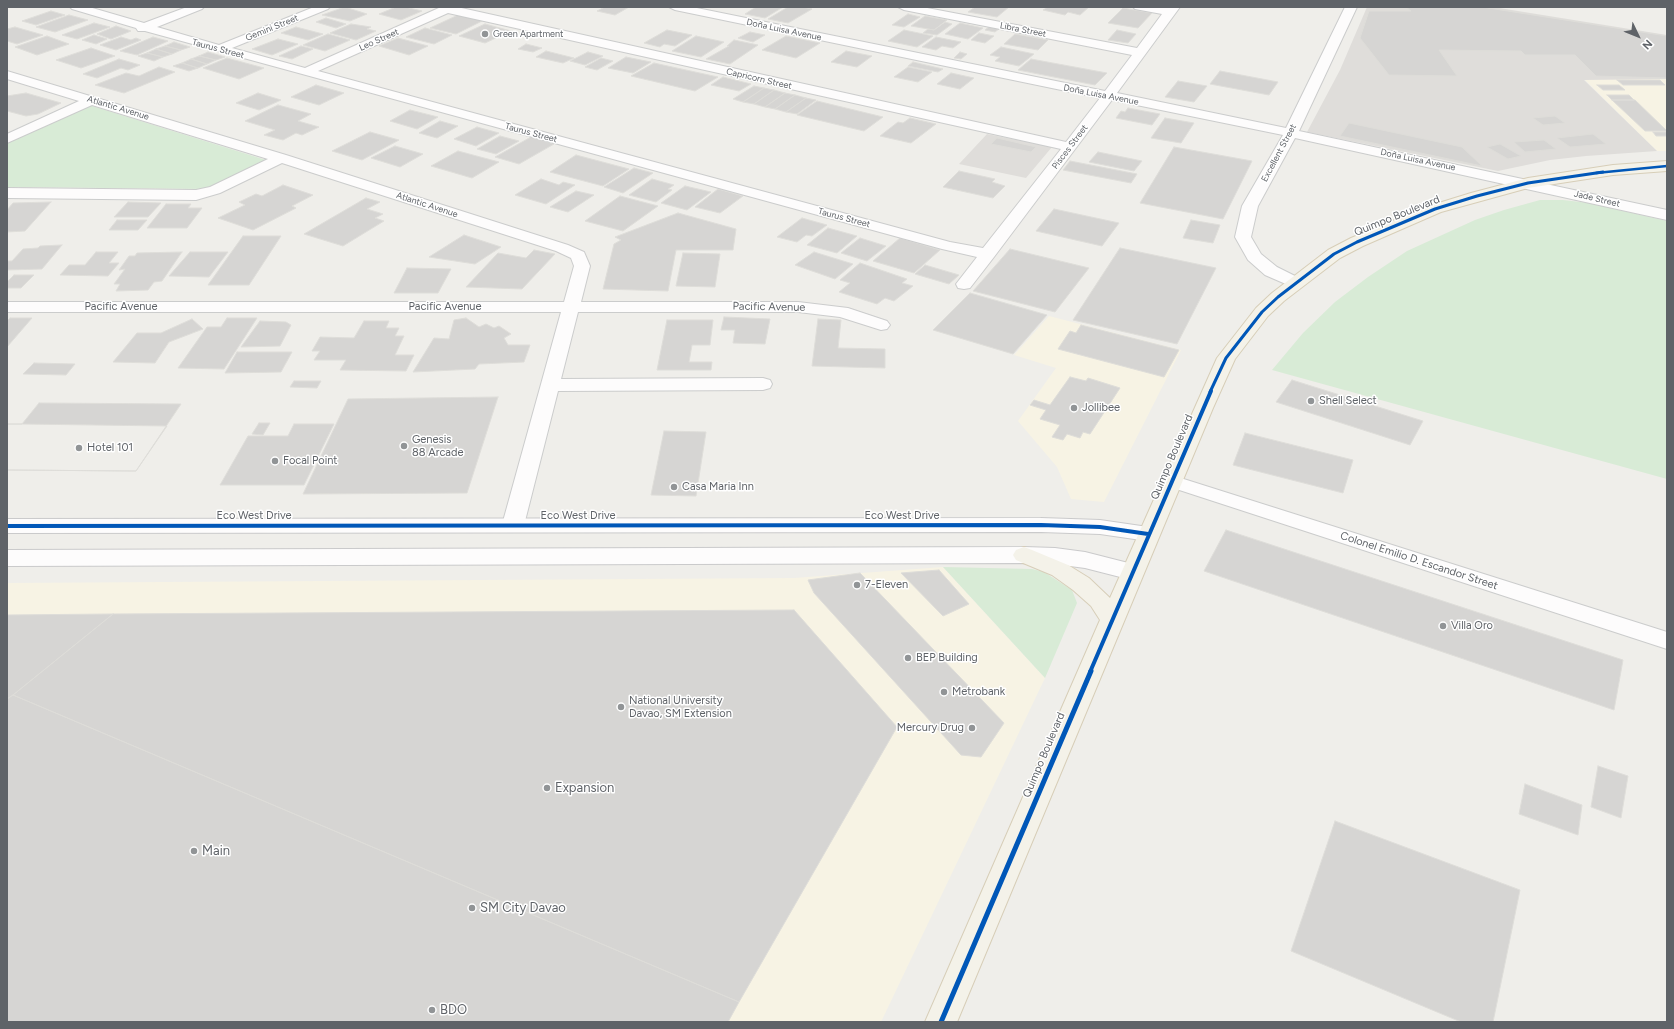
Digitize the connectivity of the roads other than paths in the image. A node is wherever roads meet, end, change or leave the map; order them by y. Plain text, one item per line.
1 (76, 7) edge
2 (198, 7) edge
3 (324, 7) edge
4 (674, 7) edge
5 (904, 7) edge
6 (1139, 7) edge
7 (1351, 7) edge
8 (450, 8) edge
9 (1172, 10) edge
10 (142, 28) junction
11 (220, 49) junction
12 (1141, 53) junction
13 (306, 72) junction
14 (7, 75) edge
15 (1108, 96) junction
16 (92, 100) junction
17 (1291, 133) junction
18 (7, 139) edge
19 (1070, 147) junction
20 (281, 158) junction
21 (1667, 166) edge
22 (1528, 183) junction
23 (7, 193) edge
24 (1667, 215) edge
25 (988, 254) junction
26 (1295, 283) junction
27 (964, 284) dead end
28 (7, 307) edge
29 (571, 307) junction
30 (881, 325) dead end
31 (763, 384) dead end
32 (550, 385) junction
33 (1171, 481) junction
34 (147, 525) junction
35 (513, 525) junction
36 (874, 525) junction
37 (7, 526) edge
38 (1148, 534) junction
39 (1024, 555) junction
40 (126, 556) junction
41 (504, 557) junction
42 (872, 557) junction
43 (7, 558) edge
44 (1132, 572) junction
45 (1112, 619) junction
46 (1667, 641) edge
47 (941, 1022) edge

1 - 10 street, Taurus Street
2 - 10 street
3 - 11 street, Gemini Street
4 - 15 street, Doña Luisa Avenue
5 - 12 street, Libra Street
6 - 9 street
7 - 17 street, Excellent Street
8 - 13 street, Leo Street
8 - 19 street, Capricorn Street
9 - 12 street, Pisces Street
10 - 11 street, Taurus Street
11 - 13 street, Taurus Street
12 - 15 street, Pisces Street
13 - 25 street, Taurus Street
14 - 16 street, Atlantic Avenue
15 - 17 street, Doña Luisa Avenue
15 - 19 street, Pisces Street
16 - 18 street
16 - 20 street, Atlantic Avenue
17 - 22 street, Doña Luisa Avenue
17 - 26 street, Excellent Street
19 - 25 street, Pisces Street
20 - 23 street
20 - 29 street, Atlantic Avenue
21 - 22 main road, Quimpo Boulevard
22 - 24 street, Jade Street
22 - 26 main road, Quimpo Boulevard
25 - 27 street, Pisces Street
26 - 33 main road, Quimpo Boulevard
28 - 29 street, Pacific Avenue
29 - 30 street, Pacific Avenue
29 - 32 street, Atlantic Avenue
31 - 32 street
32 - 35 street, Atlantic Avenue
33 - 38 main road, Quimpo Boulevard
33 - 46 street, Colonel Emilio D. Escandor Street
34 - 35 street, Eco West Drive
34 - 37 street, Eco West Drive
34 - 40 street
35 - 36 street, Eco West Drive
35 - 41 street
36 - 38 street, Eco West Drive
36 - 42 street
38 - 44 main road, Quimpo Boulevard
39 - 42 street
39 - 44 street
39 - 45 main road
40 - 41 street
40 - 43 street
41 - 42 street
44 - 45 main road, Quimpo Boulevard
45 - 47 main road, Quimpo Boulevard

